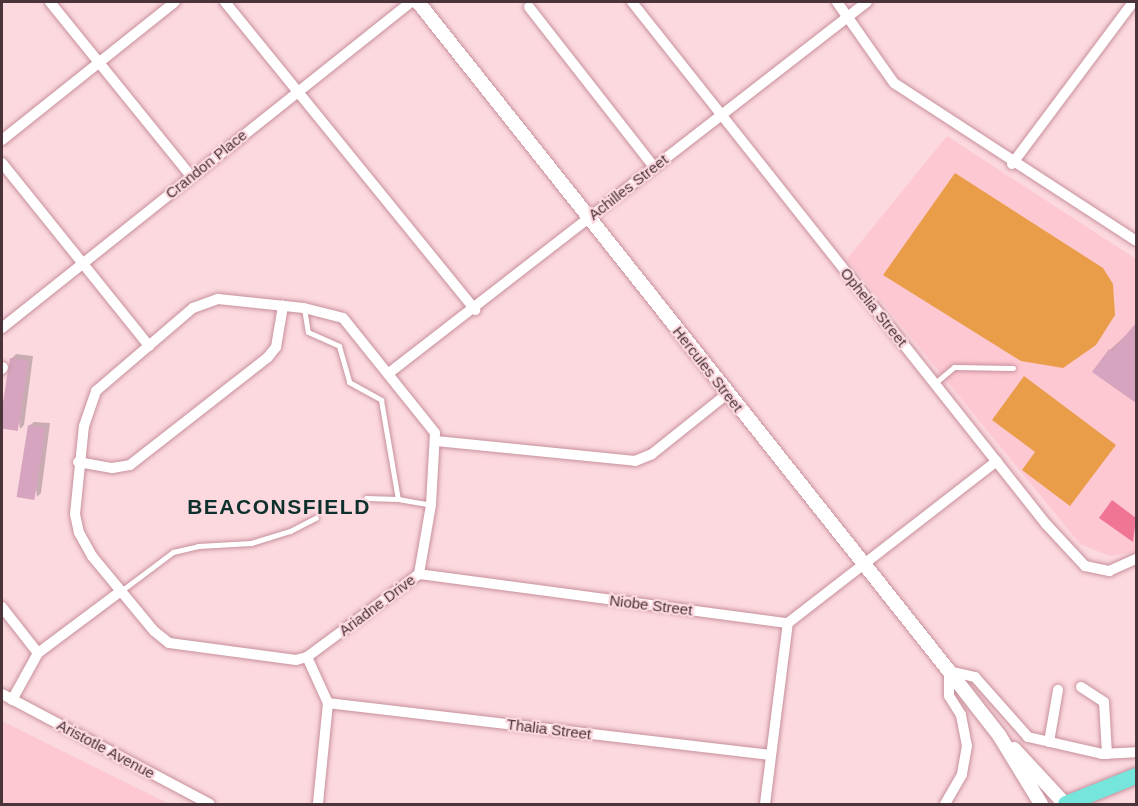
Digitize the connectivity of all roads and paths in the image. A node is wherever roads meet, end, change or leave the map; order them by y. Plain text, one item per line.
1 (50, 2) edge
2 (175, 2) edge
3 (225, 2) edge
4 (411, 2) edge
5 (418, 2) edge
6 (632, 2) edge
7 (837, 2) edge
8 (867, 2) edge
9 (1132, 2) edge
10 (529, 7) dead end
11 (847, 17) junction
12 (100, 63) junction
13 (296, 91) junction
14 (722, 115) junction
15 (2, 140) edge
16 (2, 163) edge
17 (1012, 164) junction
18 (654, 167) junction
19 (191, 176) junction
20 (589, 217) junction
21 (1137, 241) edge
22 (84, 262) junction
23 (283, 306) junction
24 (304, 308) junction
25 (475, 310) junction
26 (2, 328) edge
27 (149, 346) junction
28 (1013, 368) dead end
29 (389, 373) junction
30 (935, 383) junction
31 (727, 394) junction
32 (436, 441) junction
33 (997, 461) junction
34 (78, 462) junction
35 (366, 498) dead end
36 (398, 499) junction
37 (431, 505) junction
38 (316, 518) dead end
39 (1137, 559) edge
40 (864, 564) junction
41 (419, 574) junction
42 (121, 591) junction
43 (2, 608) edge
44 (788, 623) junction
45 (38, 653) junction
46 (307, 657) junction
47 (950, 671) junction
48 (1080, 687) dead end
49 (1058, 690) dead end
50 (7, 697) edge
51 (328, 703) junction
52 (999, 735) junction
53 (1049, 742) junction
54 (1137, 752) edge
55 (1107, 754) junction
56 (770, 755) junction
57 (1137, 776) edge
58 (210, 804) edge
59 (318, 804) edge
60 (765, 804) edge
61 (945, 804) edge
62 (1041, 804) edge
63 (1066, 804) edge

1 - 12 street
2 - 12 street
3 - 13 street
4 - 13 street, Crandon Place
5 - 20 street, Hercules Street
6 - 14 street, Ophelia Street
7 - 11 street
8 - 11 street, Achilles Street
9 - 17 street
10 - 18 street
11 - 14 street, Achilles Street
11 - 17 street
12 - 15 street
12 - 19 street
13 - 19 street, Crandon Place
13 - 25 street
14 - 18 street, Achilles Street
14 - 30 street, Ophelia Street
16 - 22 street
17 - 21 street
18 - 20 street, Achilles Street
19 - 22 street, Crandon Place
20 - 25 street, Achilles Street
20 - 31 street, Hercules Street
22 - 26 street, Crandon Place
22 - 27 street
23 - 24 street
23 - 27 street
23 - 34 street
24 - 29 street
24 - 36 lane
25 - 29 street, Achilles Street
27 - 34 street
28 - 30 lane
29 - 32 street
30 - 33 street, Ophelia Street
31 - 32 street
31 - 40 street, Hercules Street
32 - 37 street, Ariadne Drive
33 - 39 street, Ophelia Street
33 - 40 street
34 - 42 street
35 - 36 lane
36 - 37 lane
37 - 41 street, Ariadne Drive
38 - 42 lane
40 - 44 street
40 - 47 street, Hercules Street
41 - 44 street, Niobe Street
41 - 46 street, Ariadne Drive
42 - 45 street
42 - 46 street
43 - 45 street
44 - 56 street
45 - 50 street
46 - 51 street
47 - 52 street, Hercules Street
47 - 53 street
47 - 61 street
48 - 55 street
49 - 53 street
50 - 58 street, Aristotle Avenue
51 - 56 street, Thalia Street
51 - 59 street
52 - 62 street, Hercules Street
52 - 63 street, Hercules Street
53 - 55 street
54 - 55 street
56 - 60 street
57 - 63 main road

